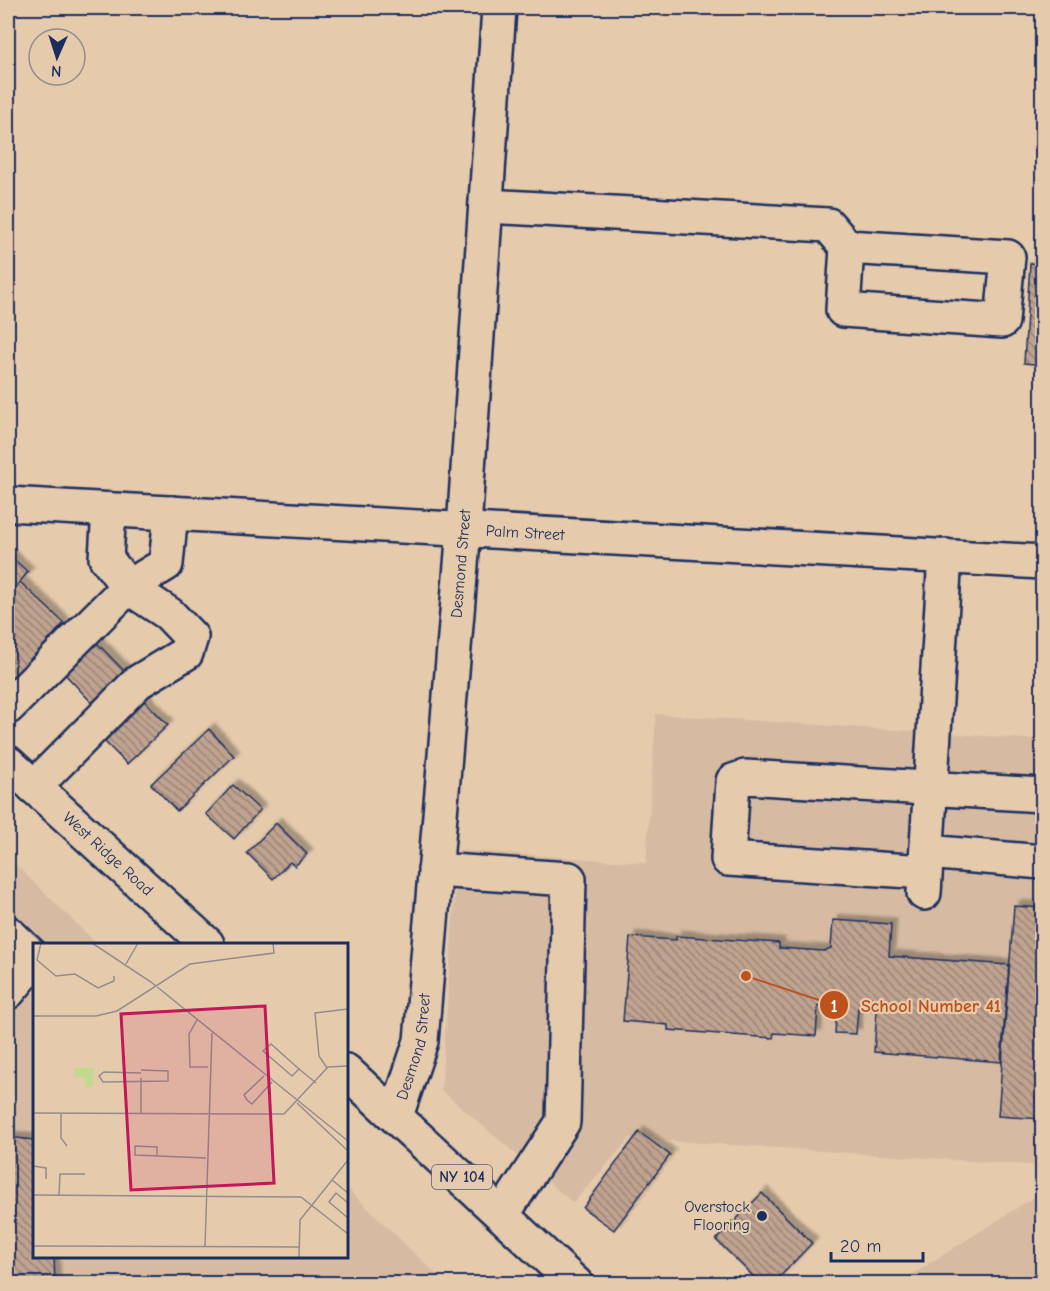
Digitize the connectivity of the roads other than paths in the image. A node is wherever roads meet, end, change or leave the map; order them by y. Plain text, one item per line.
1 (500, 8) edge
2 (486, 206) junction
3 (847, 247) junction
4 (8, 504) edge
5 (109, 510) junction
6 (171, 513) junction
7 (464, 529) junction
8 (945, 556) junction
9 (1042, 562) edge
10 (128, 587) junction
11 (8, 707) edge
12 (8, 763) edge
13 (34, 787) junction
14 (929, 790) junction
15 (1042, 795) edge
16 (1042, 862) edge
17 (435, 870) junction
18 (926, 873) junction
19 (8, 933) edge
20 (205, 943) edge
21 (8, 992) edge
22 (348, 1073) edge
23 (396, 1116) junction
24 (502, 1215) junction
25 (576, 1284) edge

1 - 2 main road, Desmond Street
2 - 3 main road
2 - 7 main road, Desmond Street
3 - 3 main road
4 - 5 main road, Palm Street
5 - 6 main road, Palm Street
5 - 10 main road
6 - 7 main road, Palm Street
6 - 10 main road
7 - 8 main road, Palm Street
7 - 17 main road, Desmond Street
8 - 9 main road, Palm Street
8 - 14 main road
10 - 11 main road
10 - 13 main road
12 - 13 main road, West Ridge Road
13 - 20 main road, West Ridge Road
14 - 15 main road
14 - 18 main road
14 - 18 main road
16 - 18 main road
17 - 23 main road, Desmond Street
17 - 24 main road
19 - 21 main road
22 - 23 main road, NY 104
23 - 24 main road, NY 104
24 - 25 main road, NY 104

